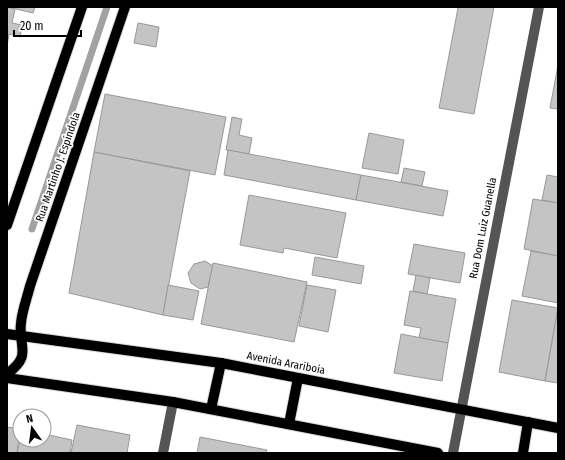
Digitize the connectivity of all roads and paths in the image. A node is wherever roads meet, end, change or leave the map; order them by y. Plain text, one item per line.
1 (82, 7) edge
2 (125, 7) edge
3 (539, 7) edge
4 (7, 225) edge
5 (7, 334) edge
6 (22, 337) junction
7 (221, 363) junction
8 (7, 374) edge
9 (7, 378) edge
10 (298, 378) junction
11 (173, 402) junction
12 (211, 409) junction
13 (460, 409) junction
14 (528, 422) junction
15 (289, 424) junction
16 (558, 428) edge
17 (163, 453) edge
18 (438, 453) edge
19 (453, 453) edge
20 (524, 453) edge

1 - 4 main road
2 - 6 main road, Rua Martinho J. Espíndola
3 - 13 street, Rua Dom Luiz Guanella
5 - 6 main road, Avenida Arariboia
6 - 7 main road, Avenida Arariboia
6 - 8 main road, Rua Martinho J. Espíndola
7 - 10 main road, Avenida Arariboia
7 - 12 main road
9 - 11 main road
10 - 13 main road, Avenida Arariboia
10 - 15 main road
11 - 12 main road
11 - 17 street
12 - 15 main road
13 - 14 main road, Avenida Arariboia
13 - 19 street, Rua Dom Luiz Guanella
14 - 16 main road, Avenida Arariboia
14 - 20 main road
15 - 18 main road

